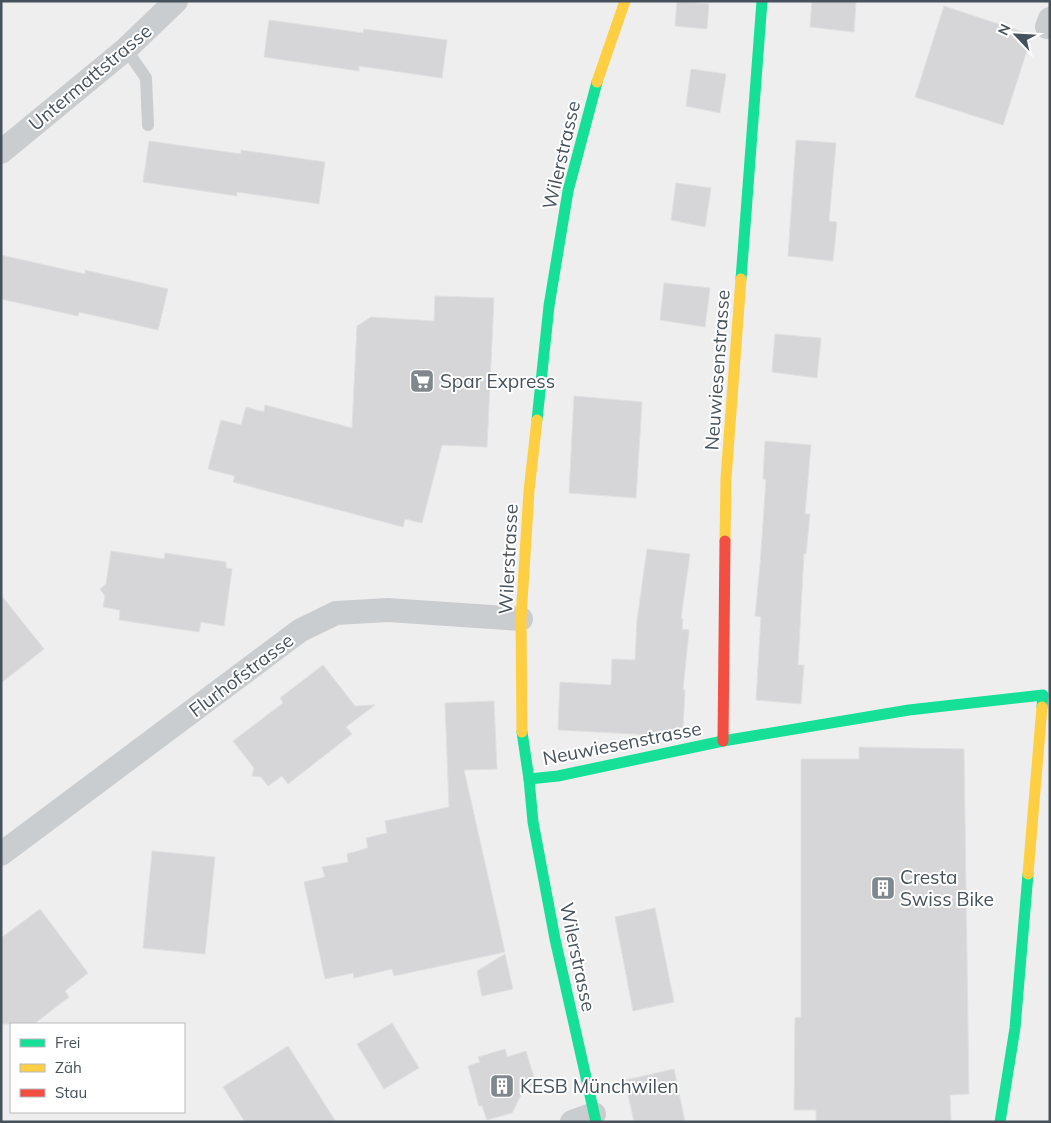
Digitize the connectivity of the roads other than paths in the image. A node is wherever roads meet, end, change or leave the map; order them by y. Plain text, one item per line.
1 (176, 1) edge
2 (625, 1) edge
3 (762, 1) edge
4 (126, 49) junction
5 (148, 125) dead end
6 (1, 152) edge
7 (521, 619) junction
8 (723, 741) junction
9 (529, 779) junction
10 (1, 854) edge
11 (595, 1118) edge
12 (572, 1122) edge
13 (1000, 1122) edge

1 - 4 street, Untermattstrasse
2 - 7 street, Wilerstrasse
3 - 8 street, Neuwiesenstrasse
4 - 5 lane
4 - 6 street, Untermattstrasse
7 - 9 street, Wilerstrasse
7 - 10 street, Flurhofstrasse
8 - 9 street, Neuwiesenstrasse
8 - 13 street, Neuwiesenstrasse
9 - 11 street, Wilerstrasse
11 - 12 street

